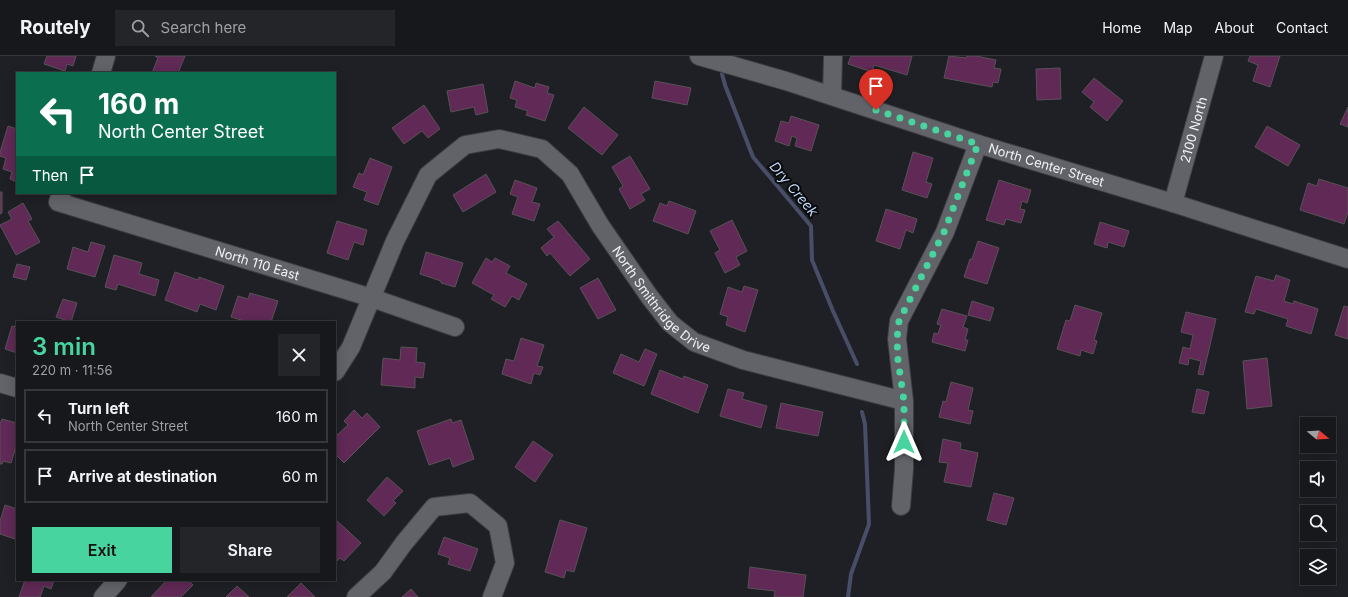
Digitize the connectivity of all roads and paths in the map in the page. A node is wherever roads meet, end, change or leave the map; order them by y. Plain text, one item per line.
1 (106, 56) edge
2 (699, 56) edge
3 (833, 56) edge
4 (1214, 56) edge
5 (101, 72) edge
6 (832, 96) junction
7 (978, 144) junction
8 (60, 198) edge
9 (1173, 203) junction
10 (1348, 259) edge
11 (372, 298) junction
12 (455, 327) dead end
13 (336, 370) edge
14 (0, 383) edge
15 (16, 388) edge
16 (904, 401) junction
17 (901, 506) dead end
18 (117, 581) edge
19 (103, 597) edge
20 (356, 597) edge
21 (492, 597) edge

1 - 5 street
2 - 6 street, North Center Street
3 - 6 street
4 - 9 street, 2100 North
6 - 7 street, North Center Street
7 - 9 street, North Center Street
7 - 16 street
8 - 11 street, North 110 East
9 - 10 street, North Center Street
11 - 12 street, North 110 East
11 - 13 street
11 - 16 street, North Smithridge Drive
14 - 15 street
16 - 17 street
18 - 19 street
20 - 21 street

